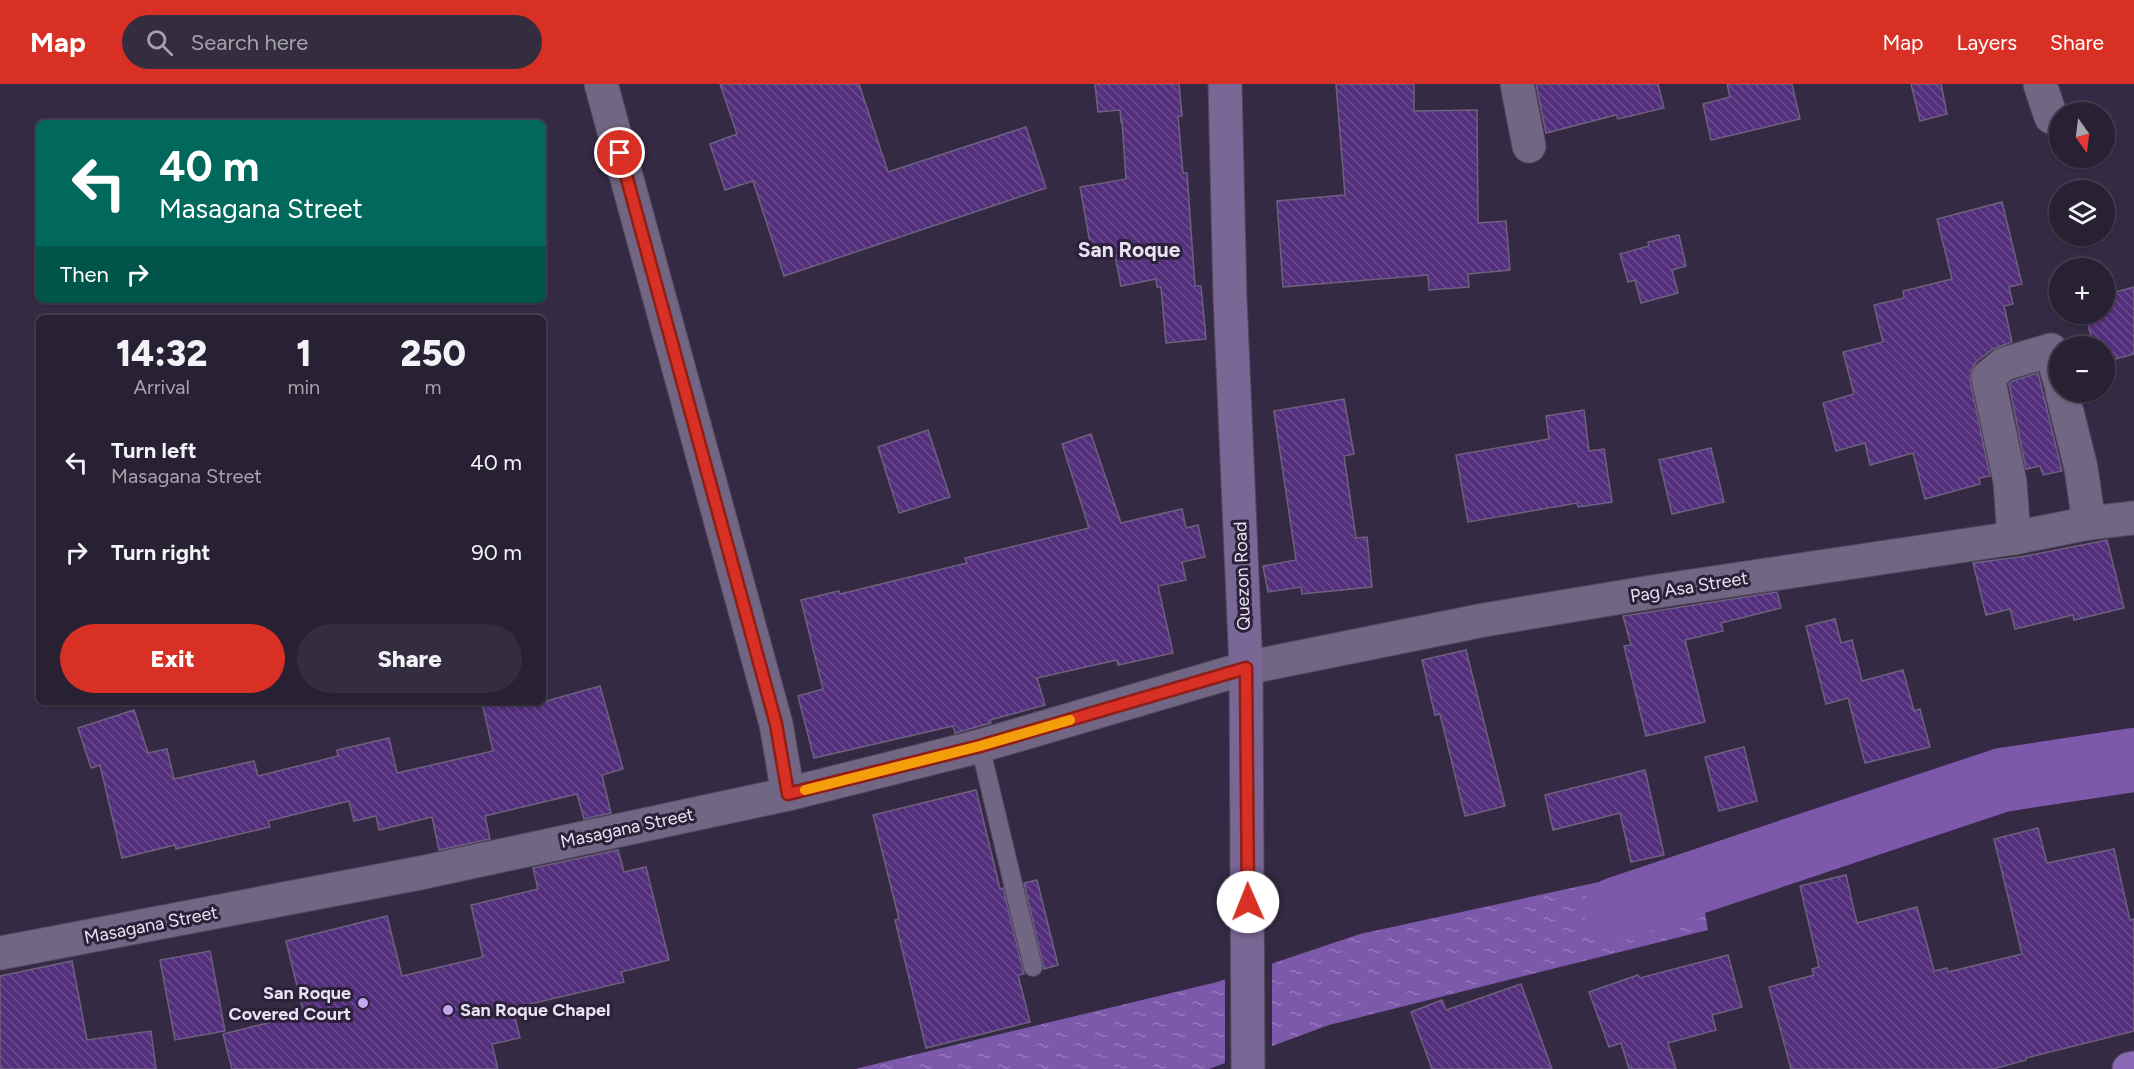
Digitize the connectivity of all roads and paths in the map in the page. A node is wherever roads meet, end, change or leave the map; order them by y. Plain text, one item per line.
1 (602, 84) edge
2 (1225, 84) edge
3 (1516, 84) edge
4 (2040, 84) edge
5 (2049, 111) edge
6 (1529, 146) dead end
7 (2049, 351) edge
8 (2064, 402) edge
9 (2134, 518) edge
10 (2089, 523) junction
11 (2014, 538) junction
12 (1246, 668) junction
13 (980, 746) junction
14 (788, 794) junction
15 (0, 953) edge
16 (1033, 967) dead end
17 (2134, 1068) edge
18 (1248, 1069) edge
19 (2129, 1069) edge

1 - 14 street
2 - 12 main road, Quezon Road
3 - 6 street
4 - 5 street
7 - 11 street
8 - 10 street
9 - 10 street, Pag Asa Street
10 - 11 street, Pag Asa Street
11 - 12 street, Pag Asa Street
12 - 13 street, Masagana Street
12 - 18 main road, Quezon Road
13 - 14 street, Masagana Street
13 - 16 lane
14 - 15 street, Masagana Street
17 - 19 highway

